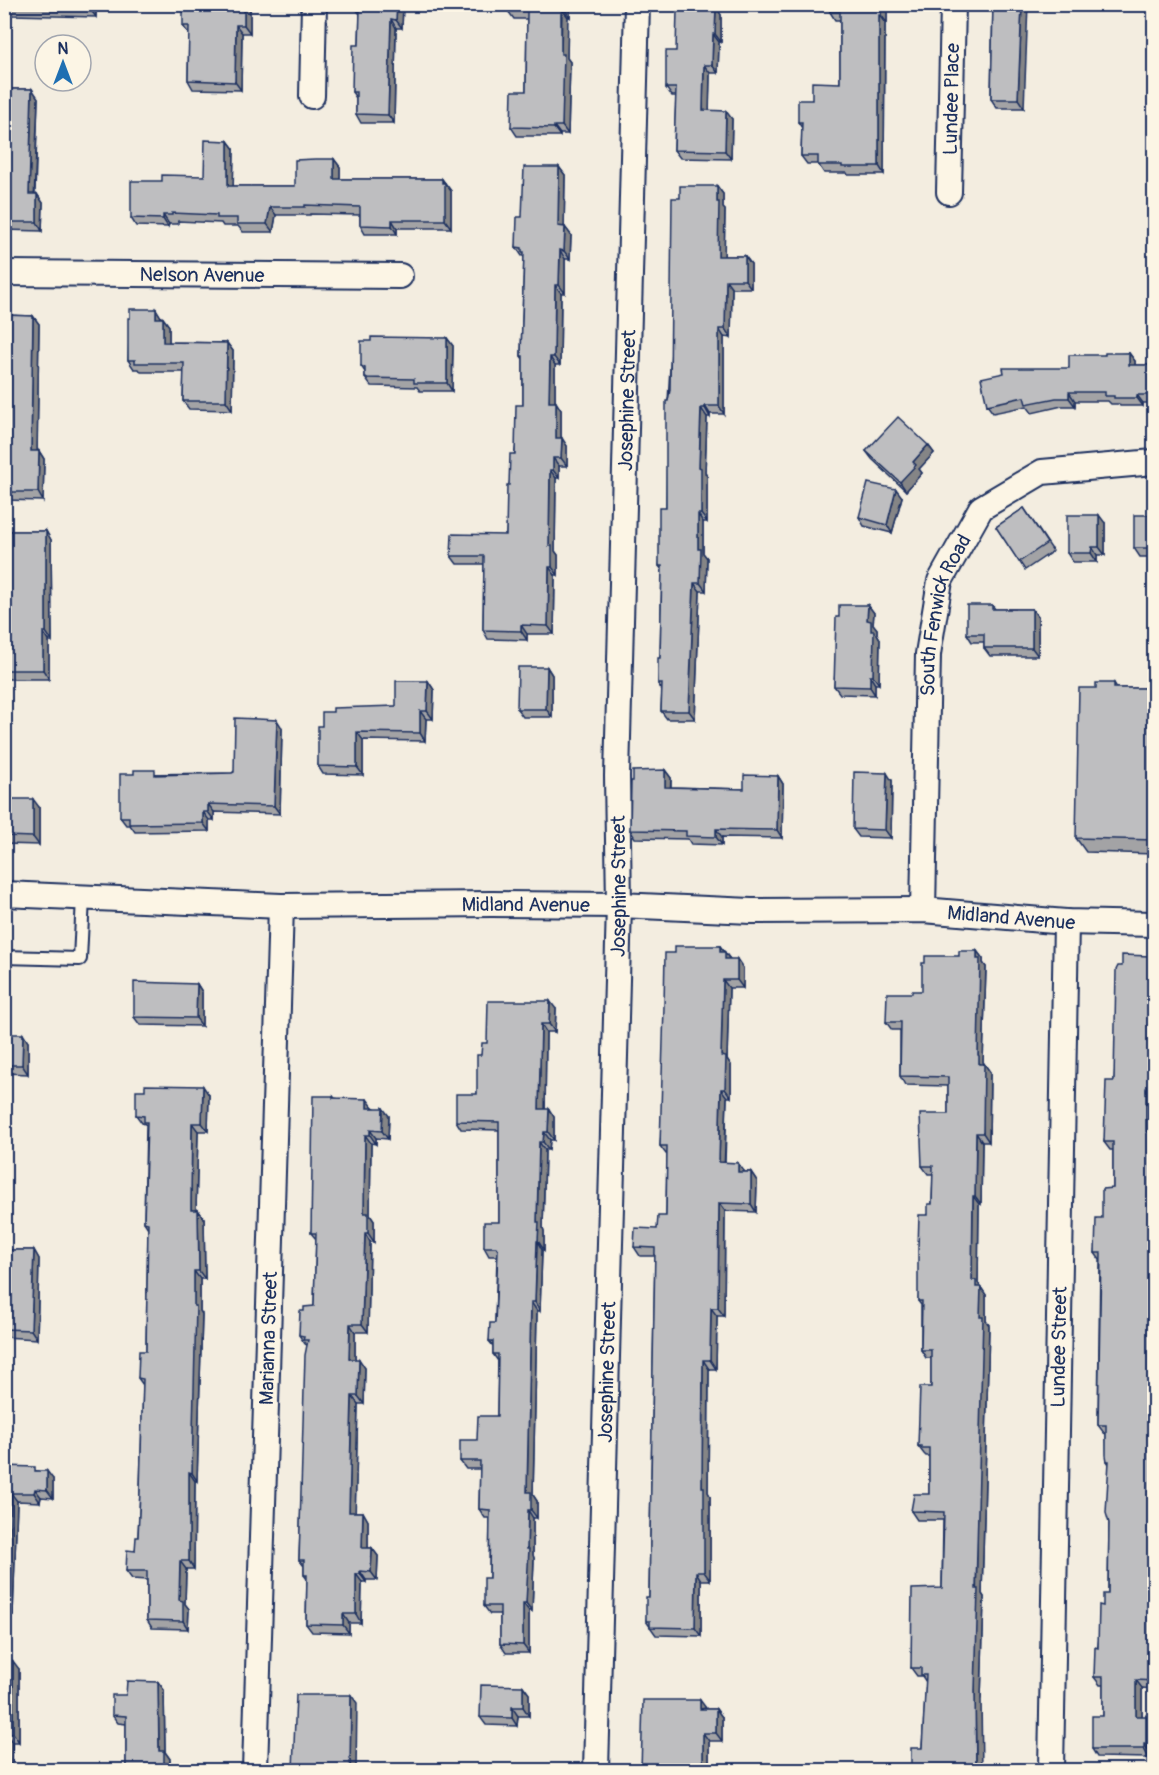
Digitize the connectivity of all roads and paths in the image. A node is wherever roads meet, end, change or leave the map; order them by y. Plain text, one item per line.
1 (314, 4) edge
2 (637, 4) edge
3 (953, 4) edge
4 (312, 96) dead end
5 (949, 192) dead end
6 (4, 273) edge
7 (400, 276) dead end
8 (1155, 462) edge
9 (4, 894) edge
10 (83, 898) junction
11 (619, 905) junction
12 (281, 906) junction
13 (923, 910) junction
14 (1066, 922) junction
15 (1155, 924) edge
16 (4, 957) edge
17 (255, 1770) edge
18 (596, 1770) edge
19 (1051, 1770) edge

1 - 4 street
2 - 11 street, Josephine Street
3 - 5 street, Lundee Place
6 - 7 street, Nelson Avenue
8 - 13 street, South Fenwick Road
9 - 10 street, Midland Avenue
10 - 12 street, Midland Avenue
10 - 16 lane
11 - 12 street, Midland Avenue
11 - 13 street, Midland Avenue
11 - 18 street, Josephine Street
12 - 17 street, Marianna Street
13 - 14 street, Midland Avenue
14 - 15 street, Midland Avenue
14 - 19 street, Lundee Street

